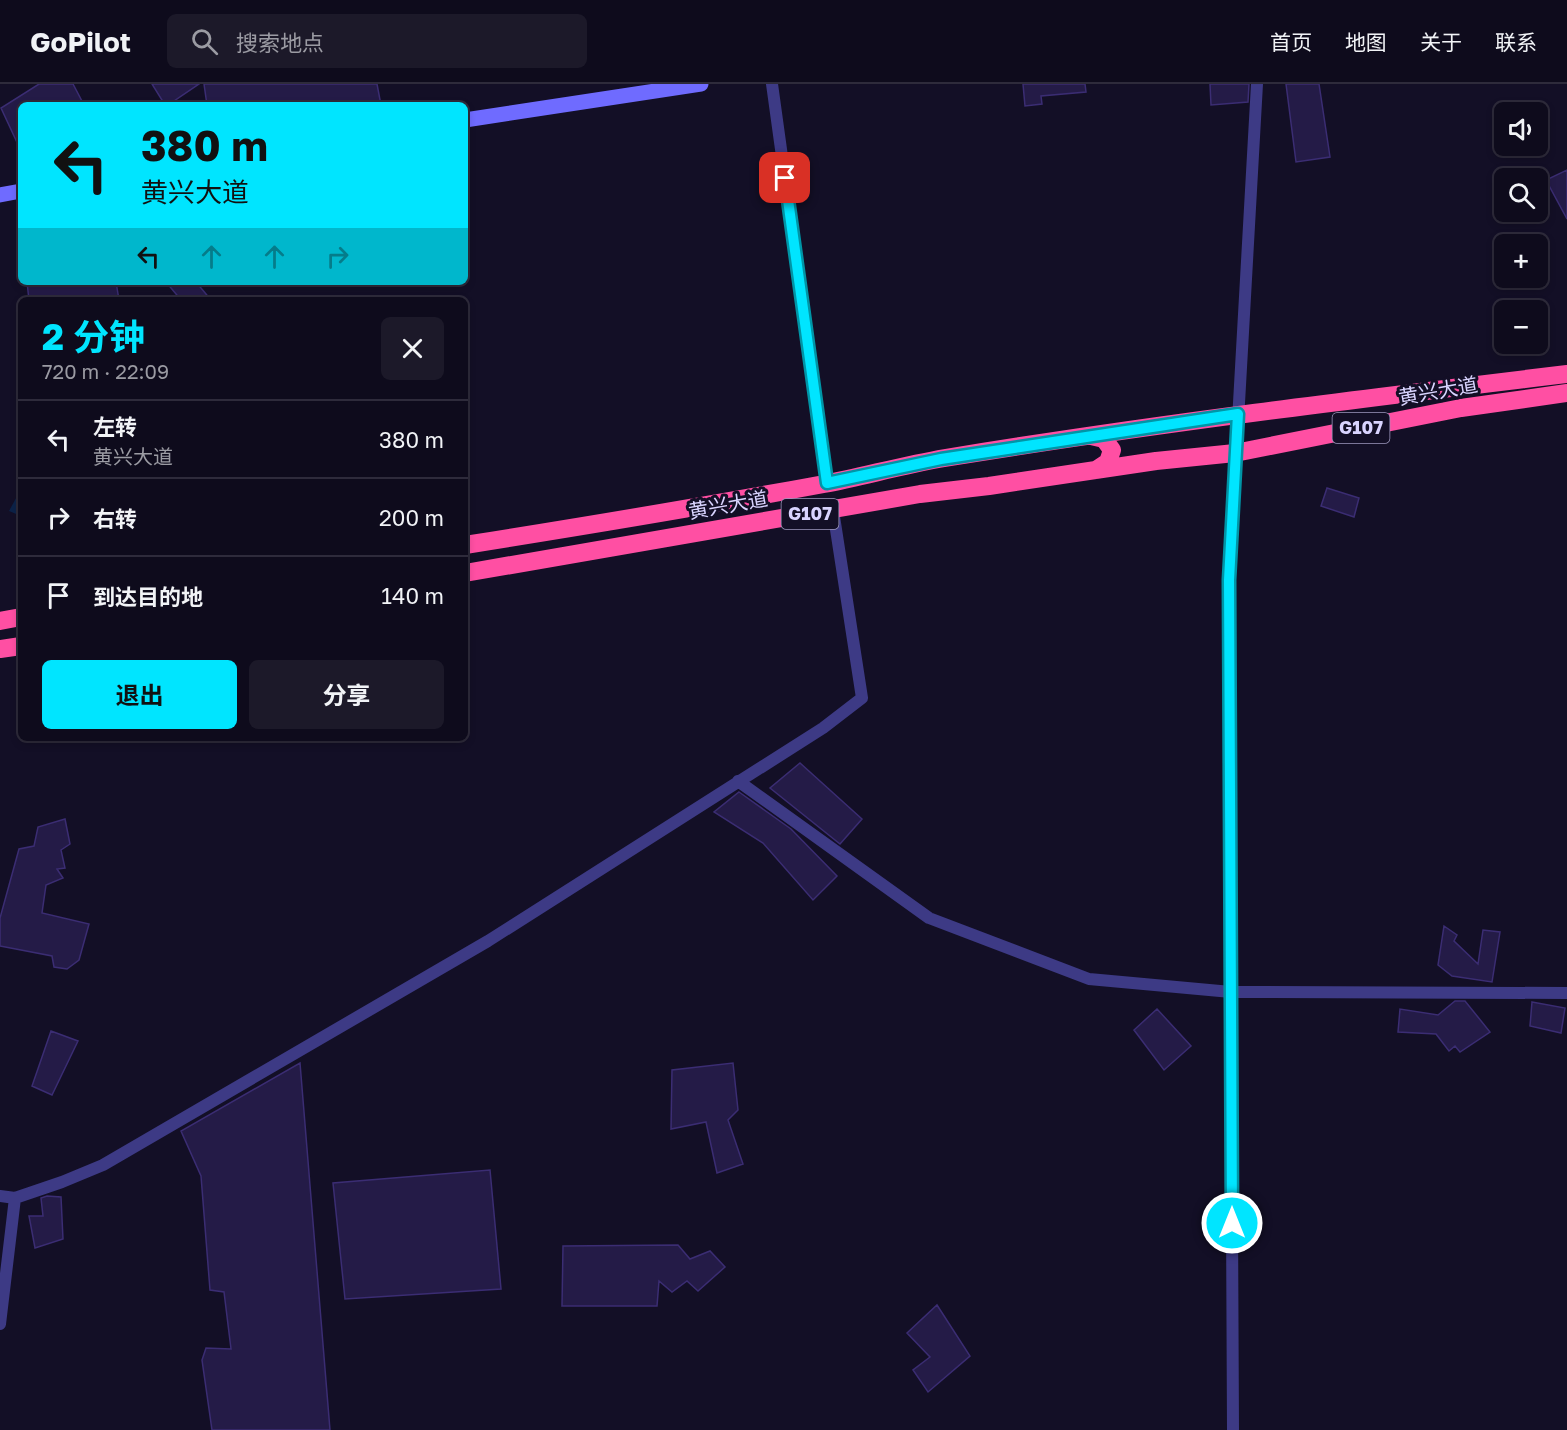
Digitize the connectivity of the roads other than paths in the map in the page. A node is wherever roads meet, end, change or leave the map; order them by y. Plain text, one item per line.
1 (701, 84) edge
2 (772, 84) edge
3 (1257, 84) edge
4 (468, 120) edge
5 (18, 192) edge
6 (0, 195) edge
7 (1567, 374) edge
8 (1567, 393) edge
9 (1238, 414) junction
10 (1090, 436) junction
11 (1235, 453) junction
12 (1096, 470) junction
13 (827, 483) junction
14 (833, 510) junction
15 (468, 545) edge
16 (468, 572) edge
17 (18, 618) edge
18 (0, 621) edge
19 (18, 646) edge
20 (0, 649) edge
21 (738, 781) junction
22 (1231, 992) junction
23 (1567, 993) edge
24 (0, 1196) edge
25 (15, 1198) junction
26 (0, 1324) edge
27 (1233, 1430) edge

1 - 4 street
2 - 13 street
3 - 9 street
5 - 6 street
7 - 9 highway, 黄兴大道 / G107
8 - 11 highway, 黄兴大道 / G107
9 - 10 highway, 黄兴大道 / G107
9 - 11 street
10 - 12 highway
10 - 13 highway, 黄兴大道 / G107
11 - 12 highway, 黄兴大道 / G107
11 - 22 street
12 - 14 highway, 黄兴大道 / G107
13 - 15 highway, 黄兴大道 / G107
14 - 16 highway, 黄兴大道 / G107
14 - 21 street
17 - 18 highway
19 - 20 highway
21 - 22 street
21 - 25 street
22 - 23 street
22 - 27 street
24 - 25 street
25 - 26 street

